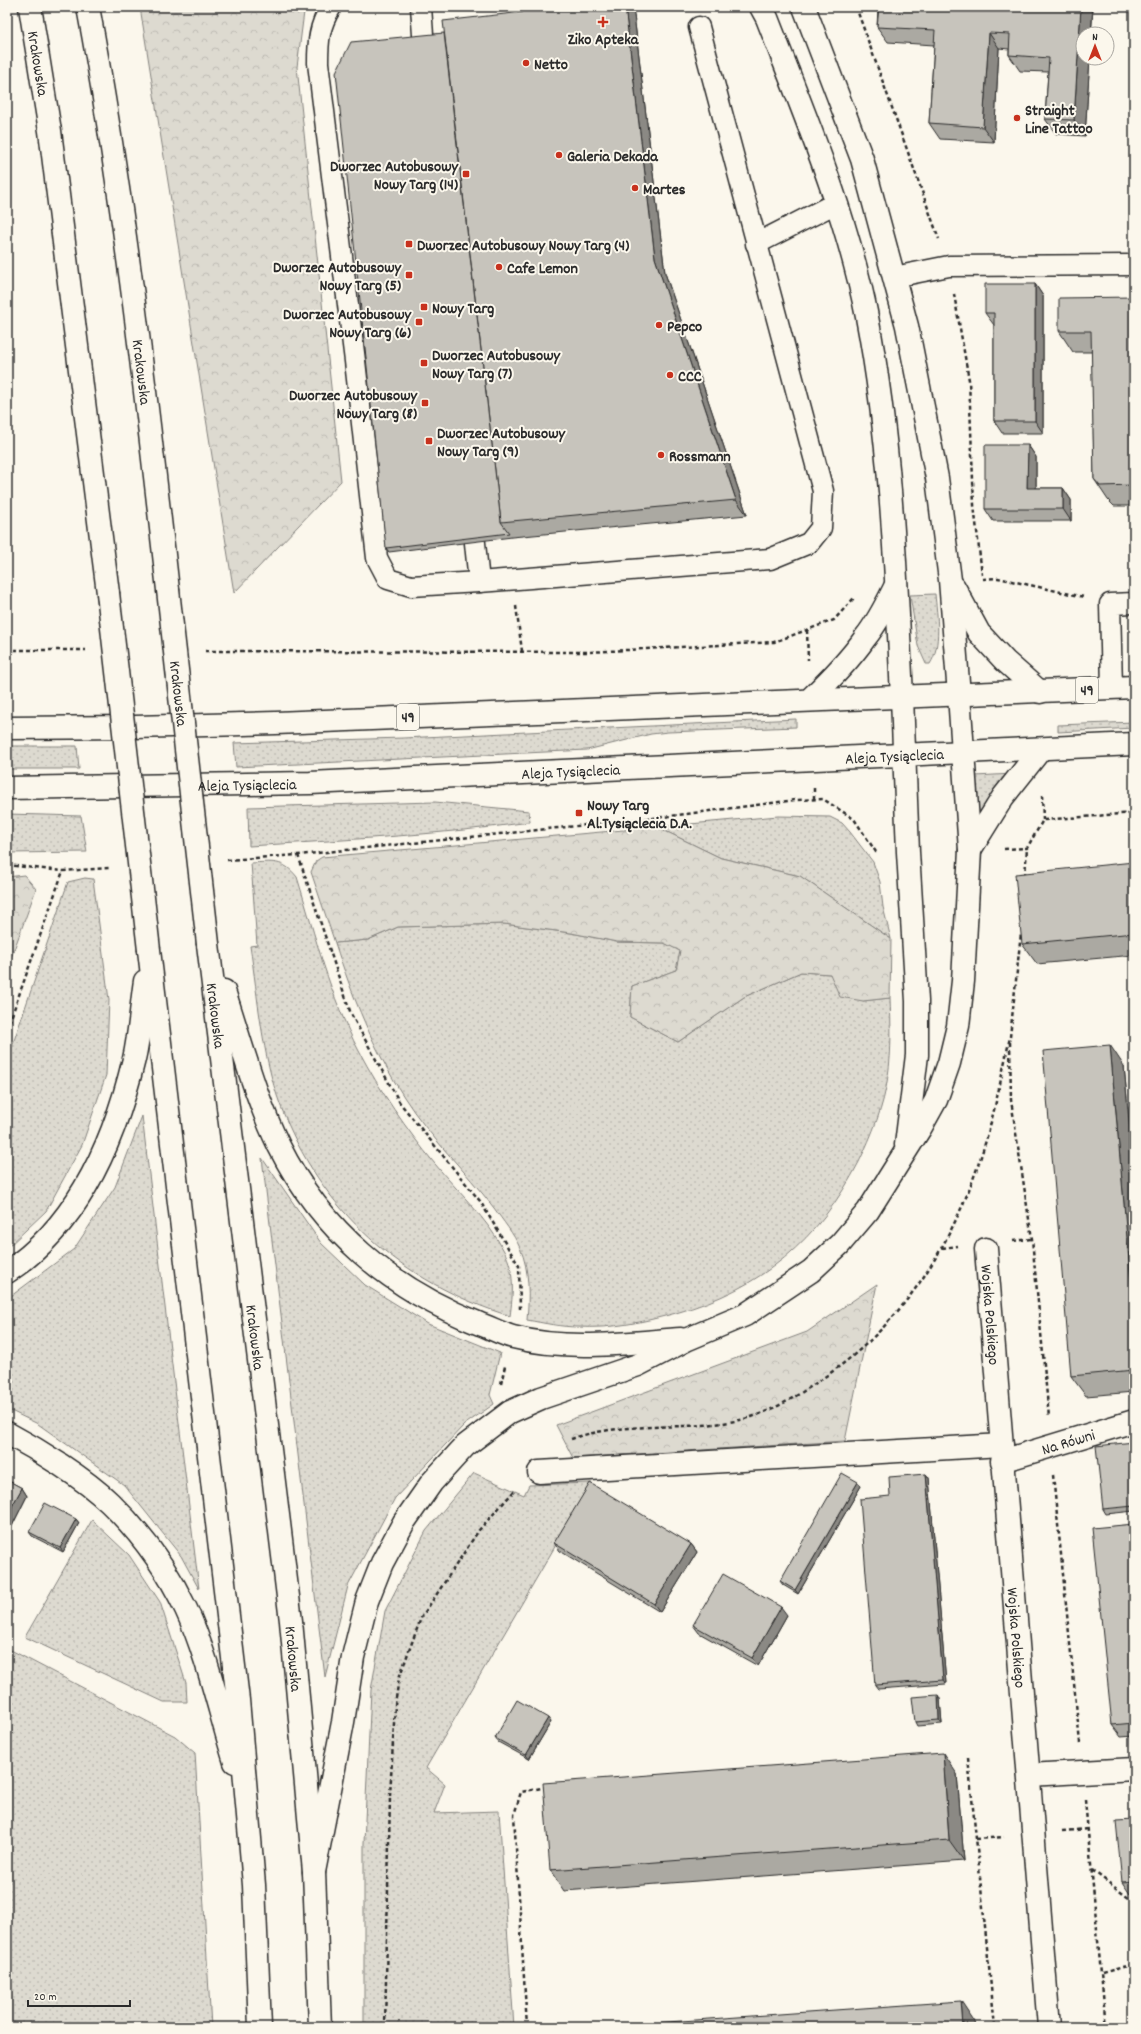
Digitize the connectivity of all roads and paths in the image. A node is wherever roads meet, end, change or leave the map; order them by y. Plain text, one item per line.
1 (30, 7) edge
2 (88, 7) edge
3 (331, 7) edge
4 (421, 7) edge
5 (761, 7) edge
6 (804, 7) edge
7 (699, 27) dead end
8 (427, 85) edge
9 (836, 204) junction
10 (756, 244) junction
11 (1134, 265) edge
12 (894, 277) junction
13 (470, 495) edge
14 (513, 580) junction
15 (950, 580) junction
16 (479, 582) junction
17 (897, 584) junction
18 (1134, 603) edge
19 (1110, 604) junction
20 (7, 650) edge
21 (94, 650) dead end
22 (197, 651) dead end
23 (522, 651) junction
24 (1134, 687) edge
25 (1112, 688) junction
26 (1040, 692) junction
27 (959, 695) junction
28 (902, 697) junction
29 (809, 700) junction
30 (7, 728) edge
31 (1134, 744) edge
32 (1041, 749) junction
33 (963, 753) junction
34 (904, 756) junction
35 (7, 788) edge
36 (1134, 813) edge
37 (970, 850) junction
38 (908, 852) junction
39 (7, 865) edge
40 (208, 944) junction
41 (149, 950) junction
42 (7, 1029) edge
43 (1010, 1037) dead end
44 (906, 1150) junction
45 (986, 1249) dead end
46 (7, 1272) edge
47 (513, 1337) junction
48 (688, 1339) junction
49 (510, 1412) junction
50 (1134, 1421) edge
51 (7, 1433) edge
52 (569, 1440) dead end
53 (1002, 1453) junction
54 (539, 1472) dead end
55 (520, 1485) dead end
56 (968, 1758) dead end
57 (1134, 1769) edge
58 (1030, 1775) junction
59 (553, 1786) edge
60 (248, 1803) junction
61 (1091, 1870) dead end
62 (314, 1872) junction
63 (1134, 1902) edge
64 (1134, 1964) edge
65 (1102, 1973) dead end
66 (576, 2025) dead end
67 (260, 2027) edge
68 (320, 2027) edge
69 (385, 2027) edge
70 (527, 2027) edge
71 (548, 2027) edge
72 (995, 2027) edge
73 (1049, 2027) edge

1 - 41 main road, Krakowska, bridge
2 - 40 main road, Krakowska, bridge
3 - 16 lane
4 - 8 lane
5 - 9 main road
6 - 12 main road
7 - 10 lane
9 - 10 lane
9 - 17 main road
10 - 14 lane
11 - 12 lane
12 - 15 main road
13 - 16 lane
14 - 16 lane
14 - 23 path
15 - 19 path
15 - 26 main road
15 - 27 main road
17 - 23 path
17 - 28 main road
17 - 29 main road
18 - 19 lane
19 - 25 lane
20 - 21 path
22 - 23 path
24 - 25 main road, 49
25 - 26 main road, 49
26 - 27 main road, 49
27 - 28 main road, 49
27 - 33 main road
28 - 29 main road, 49
28 - 34 main road
29 - 30 main road, 49
31 - 32 main road, Aleja Tysiąclecia
32 - 33 main road, Aleja Tysiąclecia
32 - 37 main road
33 - 34 main road, Aleja Tysiąclecia
33 - 37 main road
34 - 35 main road, Aleja Tysiąclecia
34 - 38 main road
36 - 37 path
37 - 44 main road
38 - 44 main road
38 - 47 path
39 - 42 path
40 - 47 main road
40 - 62 main road, Krakowska
41 - 46 main road
41 - 60 main road, Krakowska
43 - 52 path
44 - 48 main road
45 - 53 main road, Wojska Polskiego
47 - 48 main road
47 - 49 path
48 - 49 main road
49 - 62 main road
50 - 53 main road, Na Równi
51 - 60 main road
53 - 54 main road, Na Równi
53 - 58 main road, Wojska Polskiego
55 - 69 path
56 - 72 path
57 - 58 main road
58 - 73 main road, Wojska Polskiego
59 - 70 path
60 - 67 main road, Krakowska
61 - 63 path
62 - 68 main road, Krakowska
64 - 65 path
66 - 71 path

